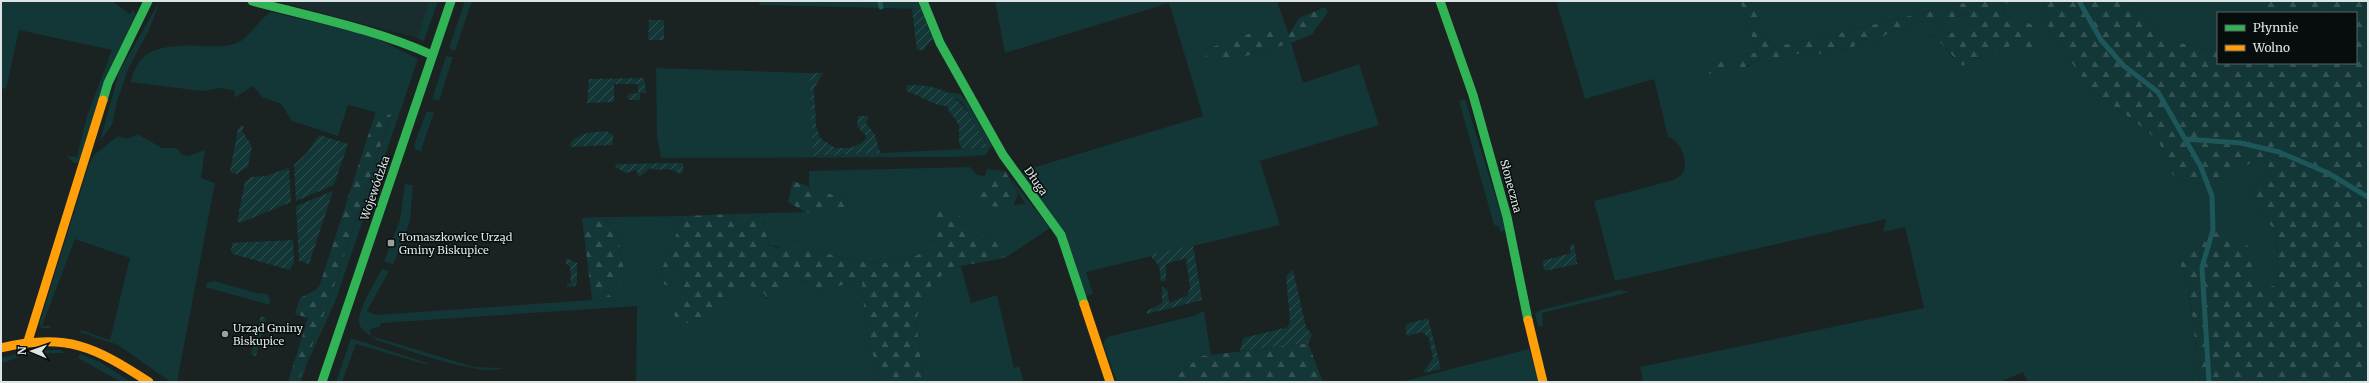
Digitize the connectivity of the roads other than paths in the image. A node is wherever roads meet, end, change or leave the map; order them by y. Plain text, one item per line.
1 (148, 1) edge
2 (252, 1) edge
3 (451, 1) edge
4 (923, 1) edge
5 (1440, 1) edge
6 (432, 55) junction
7 (28, 341) junction
8 (1, 348) edge
9 (149, 382) edge
10 (322, 382) edge
11 (1110, 382) edge
12 (1543, 382) edge

1 - 7 street
2 - 6 street
3 - 6 street, Wojewódzka
4 - 11 street, Długa
5 - 12 street, Słoneczna
6 - 10 street, Wojewódzka
7 - 8 street
7 - 9 street

